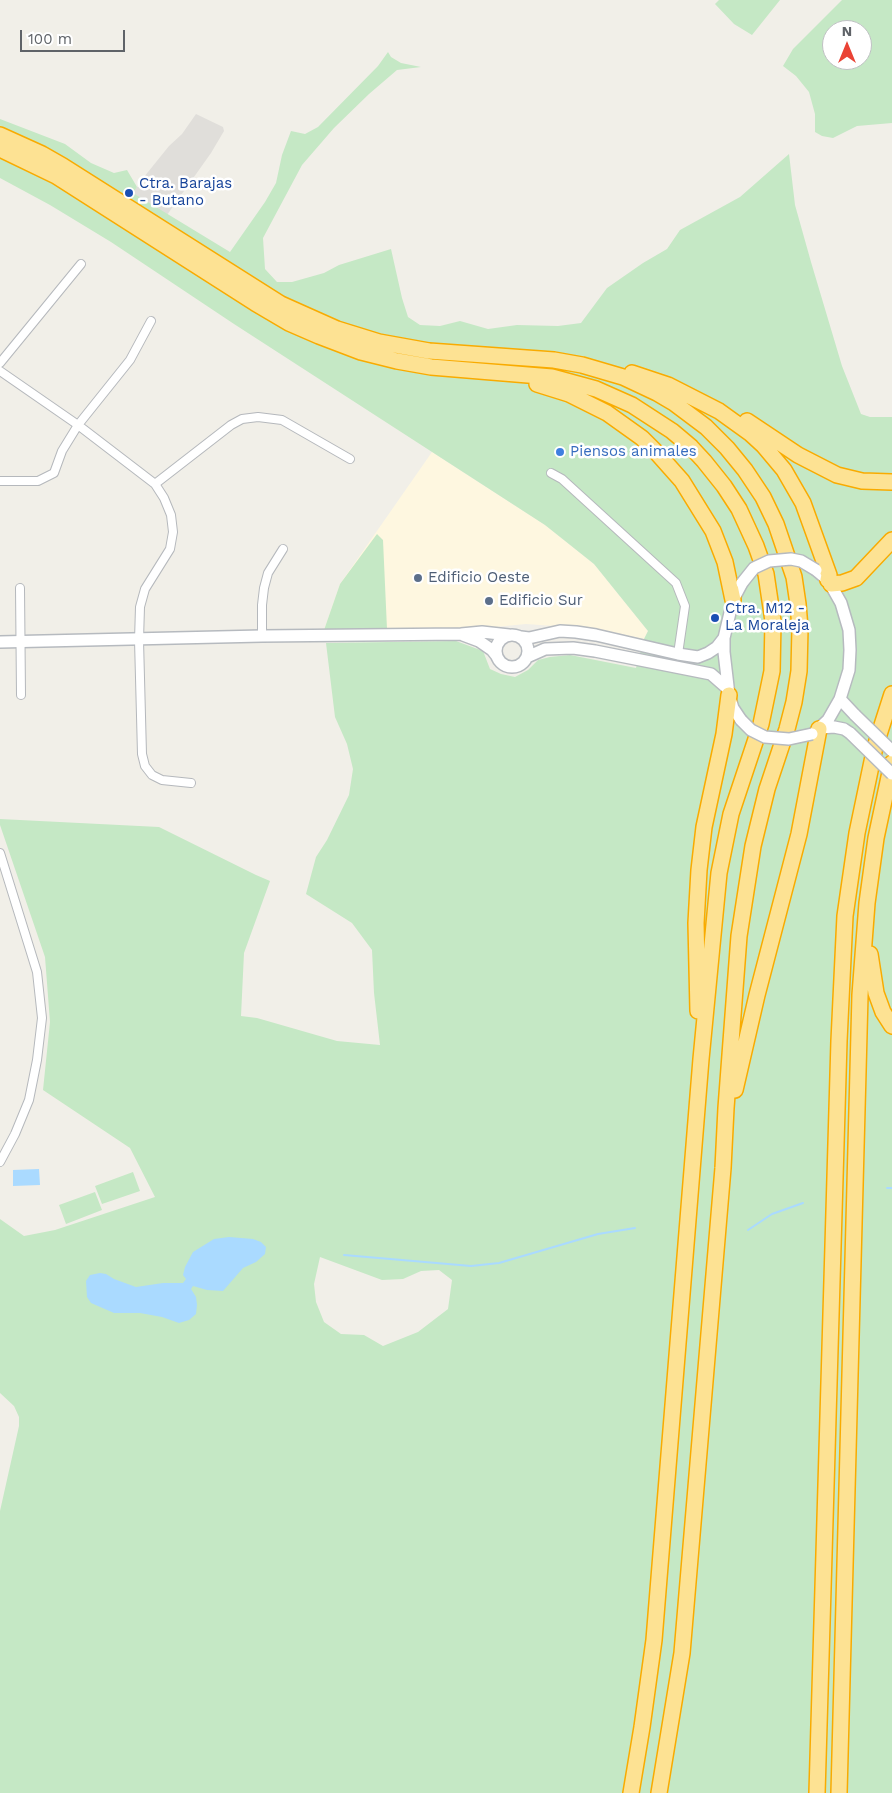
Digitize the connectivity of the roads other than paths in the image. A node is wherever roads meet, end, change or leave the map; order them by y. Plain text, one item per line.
1 (0, 135) edge
2 (0, 149) edge
3 (80, 264) dead end
4 (151, 321) dead end
5 (0, 363) edge
6 (582, 365) junction
7 (0, 371) edge
8 (500, 373) junction
9 (668, 385) junction
10 (78, 425) junction
11 (350, 459) dead end
12 (551, 473) dead end
13 (0, 481) edge
14 (892, 482) edge
15 (155, 484) junction
16 (892, 540) edge
17 (283, 550) dead end
18 (829, 582) junction
19 (20, 588) dead end
20 (733, 600) junction
21 (461, 634) junction
22 (262, 636) junction
23 (515, 636) junction
24 (724, 638) junction
25 (139, 640) junction
26 (0, 642) edge
27 (21, 642) junction
28 (678, 654) junction
29 (496, 655) junction
30 (527, 657) junction
31 (728, 692) junction
32 (892, 694) edge
33 (21, 695) dead end
34 (840, 699) junction
35 (817, 730) junction
36 (892, 751) edge
37 (892, 763) edge
38 (892, 774) edge
39 (190, 783) dead end
40 (0, 853) edge
41 (892, 1026) edge
42 (701, 1059) junction
43 (0, 1162) edge
44 (723, 1168) junction
45 (631, 1793) edge
46 (659, 1793) edge
47 (817, 1793) edge
48 (839, 1793) edge

1 - 6 highway
2 - 8 highway
3 - 5 street
4 - 10 street
6 - 9 highway
6 - 44 highway
7 - 10 street
8 - 20 highway
8 - 42 highway
9 - 14 highway
9 - 18 highway
10 - 13 street
10 - 15 street
11 - 15 street
12 - 28 street
15 - 25 street
16 - 18 highway
17 - 22 street
18 - 20 street, bridge
18 - 34 street
19 - 27 street
20 - 24 street
21 - 22 street
21 - 23 street
21 - 29 street
22 - 25 street
23 - 28 street
23 - 29 street
23 - 30 street
24 - 28 street
24 - 31 street
25 - 27 street
25 - 39 street
26 - 27 street
27 - 33 street
29 - 30 street
30 - 31 street
31 - 35 street, bridge
31 - 42 highway
32 - 47 highway
34 - 35 street
34 - 36 street, bridge
35 - 38 street, bridge
35 - 44 highway
37 - 41 highway
37 - 48 highway
40 - 43 street
42 - 45 highway
44 - 46 highway

